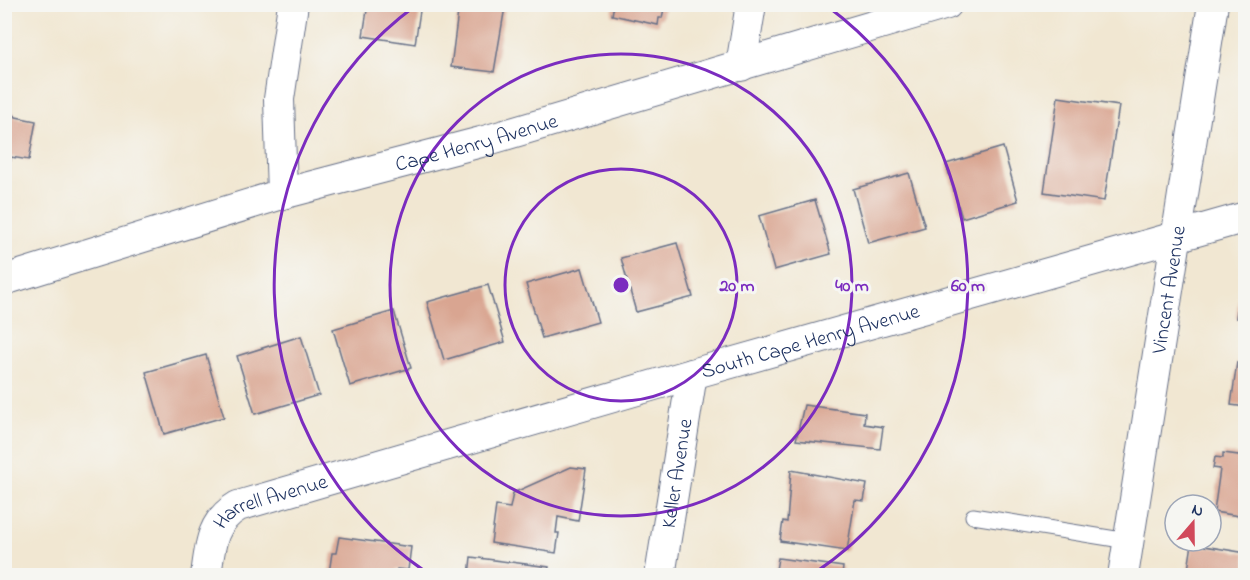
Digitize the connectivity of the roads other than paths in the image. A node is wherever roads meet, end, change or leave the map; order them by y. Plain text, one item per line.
1 (294, 4) edge
2 (751, 4) edge
3 (946, 4) edge
4 (1213, 4) edge
5 (741, 66) junction
6 (282, 194) junction
7 (1245, 217) edge
8 (1175, 237) junction
9 (4, 280) edge
10 (692, 374) junction
11 (377, 466) joint
12 (973, 516) dead end
13 (1128, 541) junction
14 (206, 576) edge
15 (660, 576) edge
16 (1123, 576) edge

1 - 6 street
2 - 5 street
3 - 5 street, Cape Henry Avenue
4 - 8 street, Vincent Avenue
5 - 6 street, Cape Henry Avenue
6 - 9 street, Cape Henry Avenue
7 - 8 street, South Cape Henry Avenue
8 - 10 street, South Cape Henry Avenue
8 - 13 street, Vincent Avenue
10 - 11 street, South Cape Henry Avenue
10 - 15 street, Keller Avenue
11 - 14 street, Harrell Avenue
12 - 13 lane
13 - 16 street, Vincent Avenue

